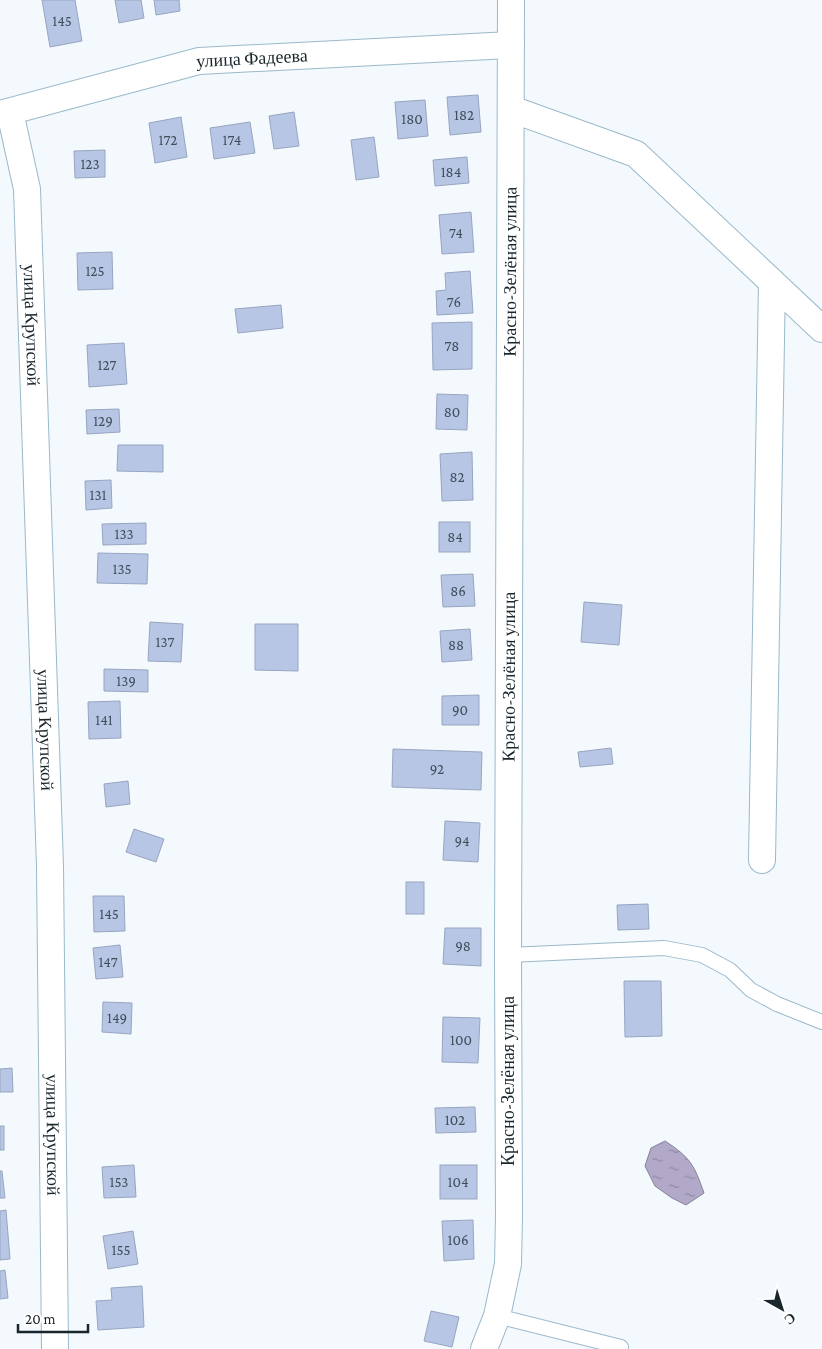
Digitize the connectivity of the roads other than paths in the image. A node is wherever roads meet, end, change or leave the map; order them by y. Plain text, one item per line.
1 (511, 0) edge
2 (511, 45) junction
3 (511, 109) junction
4 (5, 113) edge
5 (772, 282) junction
6 (822, 330) edge
7 (762, 860) dead end
8 (508, 955) junction
9 (822, 1022) edge
10 (497, 1316) junction
11 (621, 1347) dead end
12 (55, 1349) edge
13 (484, 1349) edge

1 - 2 street, Красно-Зелёная улица
2 - 3 street, Красно-Зелёная улица
2 - 4 street, улица Фадеева
3 - 5 street
3 - 8 street, Красно-Зелёная улица
4 - 12 street, улица Крупской
5 - 6 street
5 - 7 street
8 - 9 lane
8 - 10 street, Красно-Зелёная улица
10 - 11 lane
10 - 13 street, Красно-Зелёная улица

